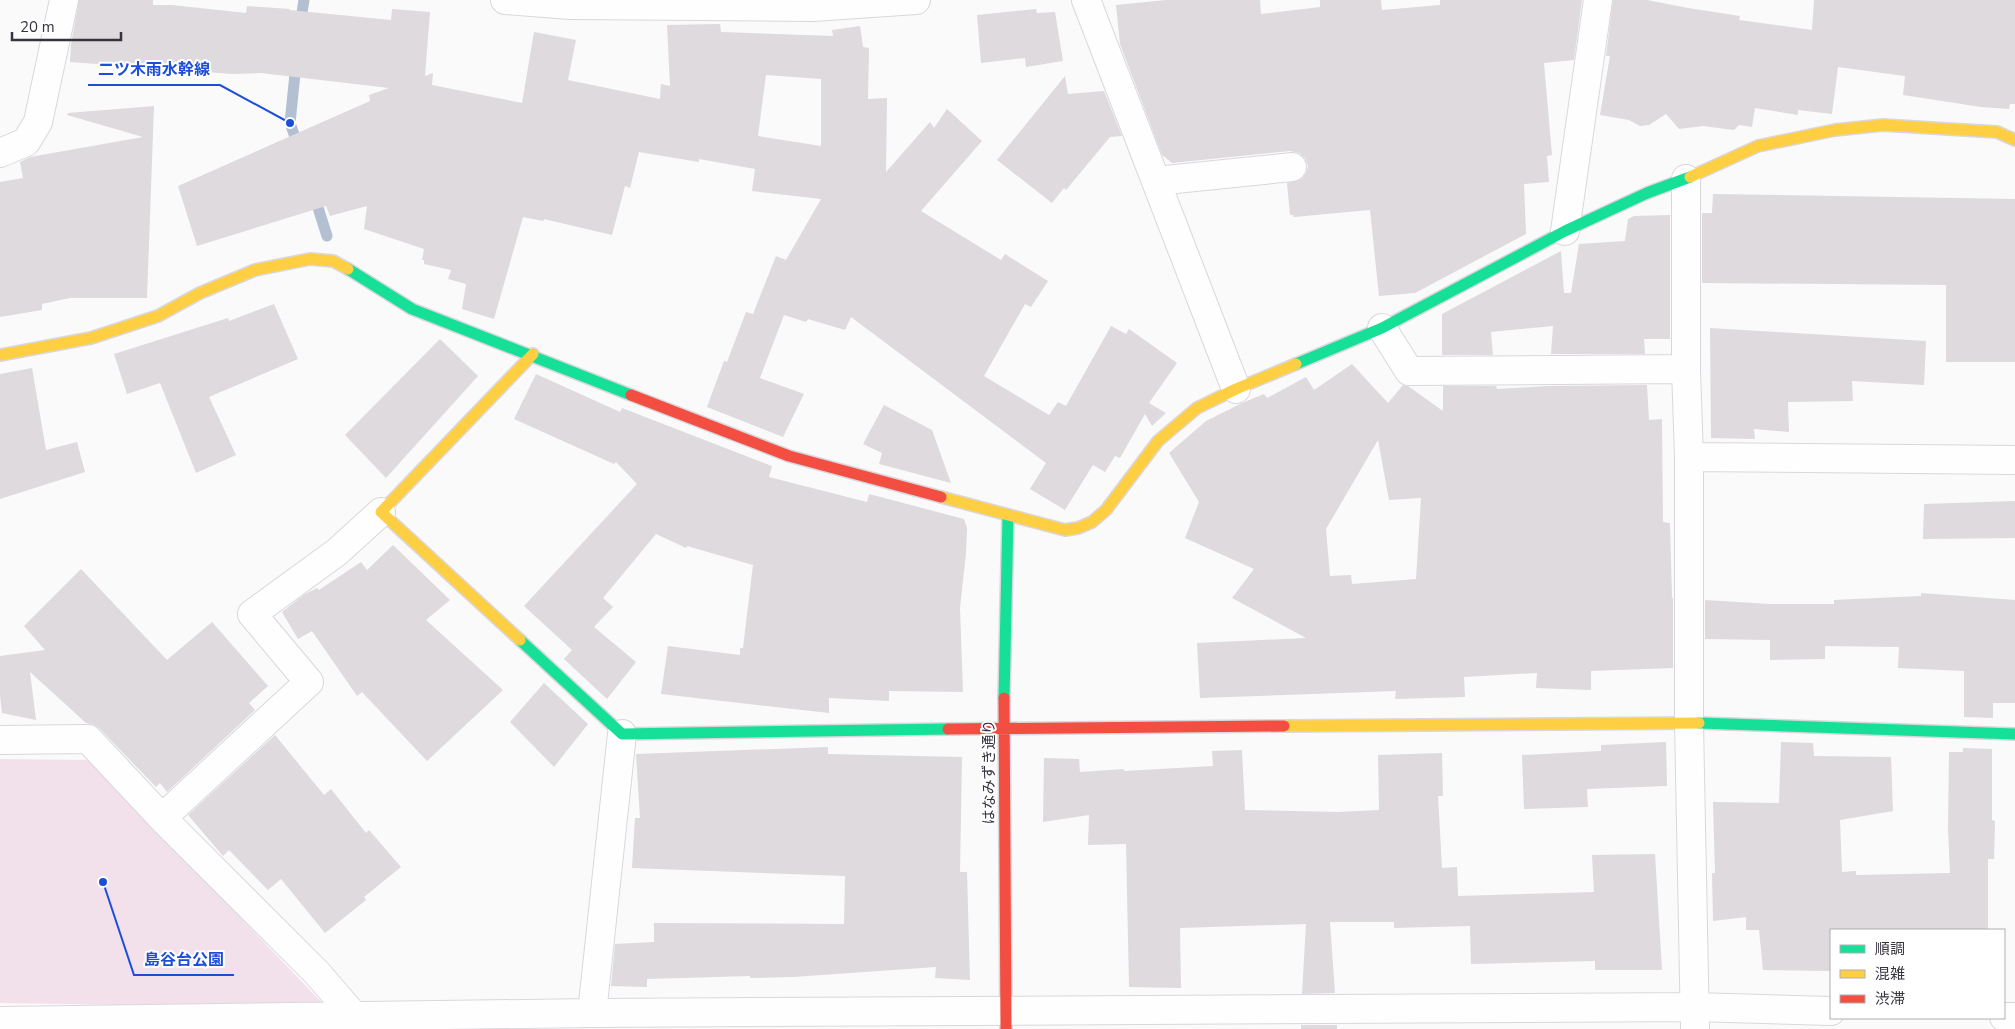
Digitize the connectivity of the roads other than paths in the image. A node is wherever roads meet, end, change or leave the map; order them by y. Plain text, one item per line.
1 (64, 0) edge
2 (505, 0) edge
3 (916, 0) edge
4 (1086, 0) edge
5 (1598, 0) edge
6 (2015, 140) edge
7 (0, 153) edge
8 (1292, 167) dead end
9 (1686, 180) junction
10 (1156, 181) junction
11 (1564, 231) junction
12 (1382, 328) junction
13 (533, 354) junction
14 (0, 355) edge
15 (1686, 369) junction
16 (1236, 389) junction
17 (1689, 457) junction
18 (2015, 460) edge
19 (381, 512) junction
20 (1008, 515) junction
21 (1689, 723) junction
22 (1003, 729) junction
23 (622, 734) junction
24 (2015, 734) edge
25 (0, 740) edge
26 (162, 818) junction
27 (1830, 1011) edge
28 (592, 1013) junction
29 (1695, 1018) edge
30 (1006, 1020) edge
31 (0, 1021) edge
32 (355, 1023) edge

1 - 7 street
2 - 3 street
4 - 10 street
5 - 11 street
6 - 9 street
8 - 10 street
9 - 11 street
9 - 15 street
10 - 16 street
11 - 12 street
12 - 15 street
12 - 16 street
13 - 14 street
13 - 19 street
13 - 20 street
15 - 17 street
16 - 20 street
17 - 18 street
17 - 21 street
19 - 23 street
19 - 26 street
20 - 22 street, はなみずき通り
21 - 22 street
21 - 24 street
21 - 29 street
22 - 23 street
22 - 30 street, はなみずき通り
23 - 28 street
25 - 26 street
26 - 32 street
27 - 29 street
28 - 30 street
28 - 32 street
29 - 30 street
31 - 32 street

